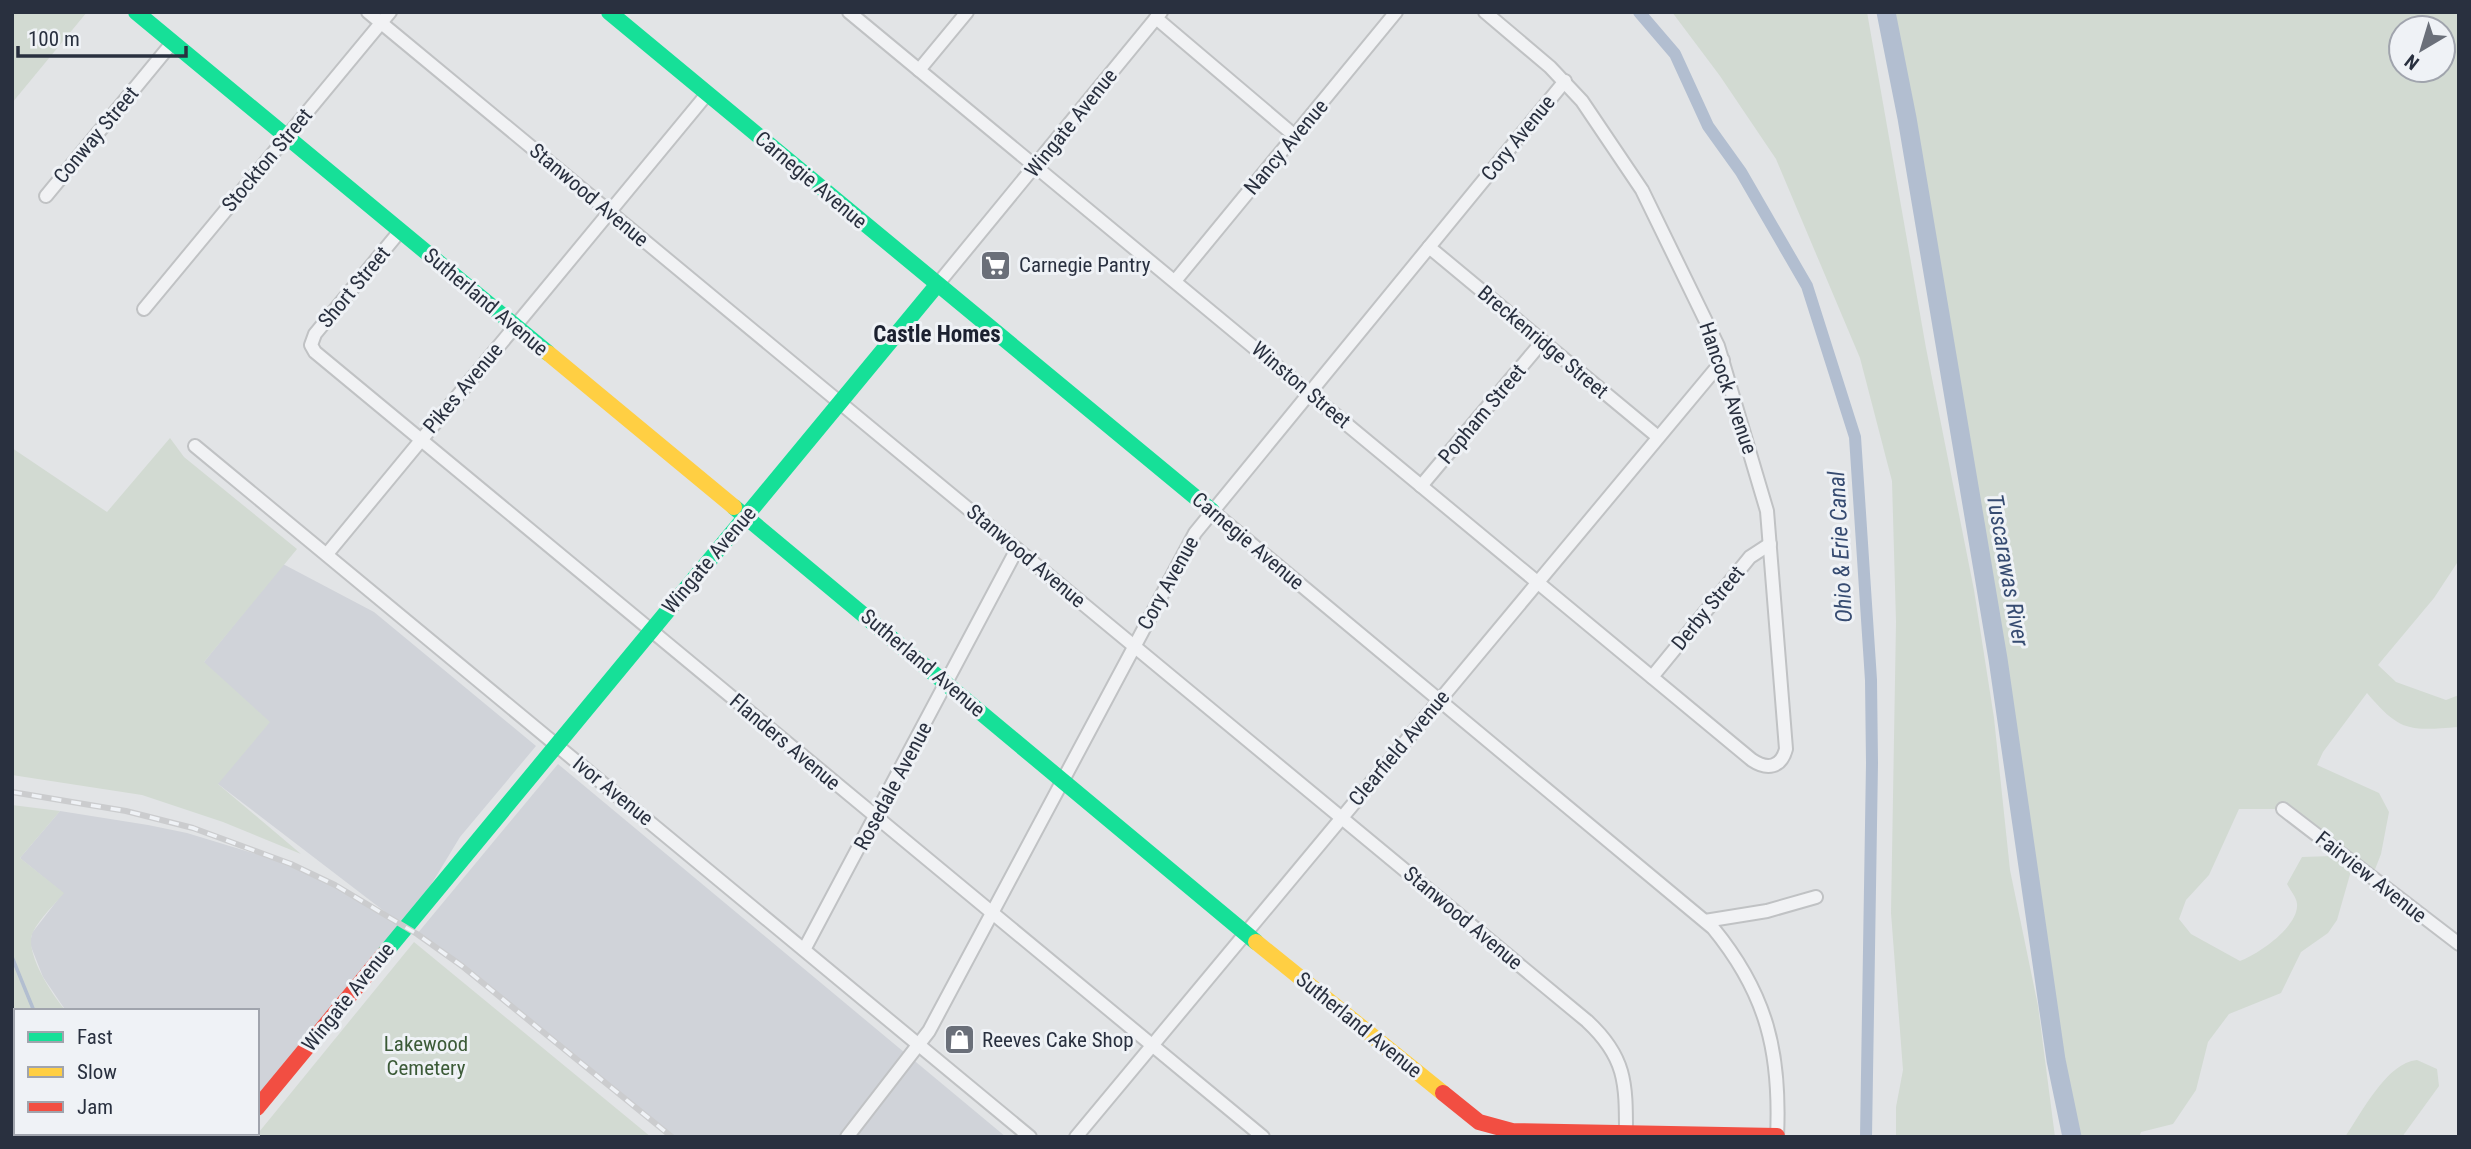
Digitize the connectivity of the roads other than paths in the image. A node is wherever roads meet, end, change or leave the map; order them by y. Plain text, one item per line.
1 (136, 12) edge
2 (368, 12) edge
3 (390, 12) edge
4 (609, 12) edge
5 (849, 12) edge
6 (967, 12) edge
7 (1396, 12) edge
8 (1485, 12) edge
9 (1159, 15) edge
10 (381, 23) junction
11 (172, 43) junction
12 (919, 70) junction
13 (1565, 81) junction
14 (707, 94) junction
15 (1295, 136) junction
16 (286, 137) junction
17 (1035, 167) junction
18 (46, 196) dead end
19 (609, 212) junction
20 (400, 231) junction
21 (1429, 247) junction
22 (1175, 281) junction
23 (937, 285) junction
24 (144, 309) dead end
25 (515, 326) junction
26 (1542, 342) junction
27 (311, 345) joint
28 (1723, 360) junction
29 (1309, 391) junction
30 (840, 402) junction
31 (1658, 437) junction
32 (420, 440) junction
33 (195, 446) dead end
34 (1421, 486) junction
35 (1212, 511) junction
36 (745, 517) junction
37 (1770, 544) junction
38 (1017, 549) junction
39 (327, 554) junction
40 (1538, 582) junction
41 (651, 631) junction
42 (1134, 646) junction
43 (1652, 677) junction
44 (946, 683) junction
45 (1440, 700) junction
46 (555, 744) junction
47 (1752, 761) joint
48 (1065, 780) junction
49 (2283, 809) dead end
50 (1341, 818) junction
51 (877, 819) junction
52 (1816, 897) dead end
53 (993, 914) junction
54 (1705, 921) junction
55 (1245, 933) junction
56 (2459, 944) edge
57 (805, 948) junction
58 (918, 1046) junction
59 (1152, 1046) junction
60 (259, 1106) edge
61 (1626, 1133) junction
62 (1777, 1136) edge
63 (847, 1137) edge
64 (1030, 1137) edge
65 (1076, 1137) edge
66 (1262, 1137) edge

1 - 11 street, Sutherland Avenue
2 - 10 street, Stanwood Avenue
3 - 10 street, Stockton Street
4 - 14 street, Carnegie Avenue
5 - 12 street, Winston Street
6 - 12 street
7 - 15 street, Nancy Avenue
8 - 13 street, Hancock Avenue
9 - 15 street
9 - 17 street, Wingate Avenue
10 - 16 street, Stockton Street
10 - 19 street, Stanwood Avenue
11 - 16 street, Sutherland Avenue
11 - 18 street, Conway Street
12 - 17 street, Winston Street
13 - 21 street, Cory Avenue
13 - 28 street, Hancock Avenue
14 - 19 street, Pikes Avenue
14 - 23 street, Carnegie Avenue
15 - 22 street, Nancy Avenue
16 - 20 street, Sutherland Avenue
16 - 24 street, Stockton Street
17 - 22 street, Winston Street
17 - 23 street, Wingate Avenue
19 - 25 street, Pikes Avenue
19 - 30 street, Stanwood Avenue
20 - 25 street, Sutherland Avenue
20 - 27 street, Short Street
21 - 26 street, Breckenridge Street
21 - 29 street, Cory Avenue
22 - 29 street, Winston Street
23 - 30 street, Wingate Avenue
23 - 35 street, Carnegie Avenue
25 - 32 street, Pikes Avenue
25 - 36 street, Sutherland Avenue
26 - 31 street, Breckenridge Street
26 - 34 street, Popham Street
27 - 32 street, Flanders Avenue
28 - 31 street, Clearfield Avenue
28 - 37 street, Hancock Avenue
29 - 34 street, Winston Street
29 - 35 street, Cory Avenue
30 - 36 street, Wingate Avenue
30 - 38 street, Stanwood Avenue
31 - 40 street, Clearfield Avenue
32 - 39 street, Pikes Avenue
32 - 41 street, Flanders Avenue
33 - 39 street, Ivor Avenue
34 - 40 street, Winston Street
35 - 42 street, Cory Avenue
35 - 45 street, Carnegie Avenue
36 - 41 street, Wingate Avenue
36 - 44 street, Sutherland Avenue
37 - 43 street, Derby Street
37 - 47 street, Hancock Avenue
38 - 42 street, Stanwood Avenue
38 - 44 street, Rosedale Avenue
39 - 46 street, Ivor Avenue
40 - 43 street, Winston Street
40 - 45 street, Clearfield Avenue
41 - 46 street, Wingate Avenue
41 - 51 street, Flanders Avenue
42 - 48 street, Cory Avenue
42 - 50 street, Stanwood Avenue
43 - 47 street, Winston Street
44 - 48 street, Sutherland Avenue
44 - 51 street, Rosedale Avenue
45 - 50 street, Clearfield Avenue
45 - 54 street, Carnegie Avenue
46 - 57 street, Ivor Avenue
46 - 60 street, Wingate Avenue
48 - 53 street, Cory Avenue
48 - 55 street, Sutherland Avenue
49 - 56 street, Fairview Avenue
50 - 55 street, Clearfield Avenue
50 - 61 street, Stanwood Avenue
51 - 53 street, Flanders Avenue
51 - 57 street, Rosedale Avenue
52 - 54 street
53 - 58 street, Cory Avenue
53 - 59 street, Flanders Avenue
54 - 62 street, Carnegie Avenue
55 - 59 street, Clearfield Avenue
55 - 61 street, Sutherland Avenue
57 - 58 street, Ivor Avenue
58 - 63 street, Cory Avenue
58 - 64 street, Ivor Avenue
59 - 65 street, Clearfield Avenue
59 - 66 street, Flanders Avenue
61 - 62 street, Sutherland Avenue

